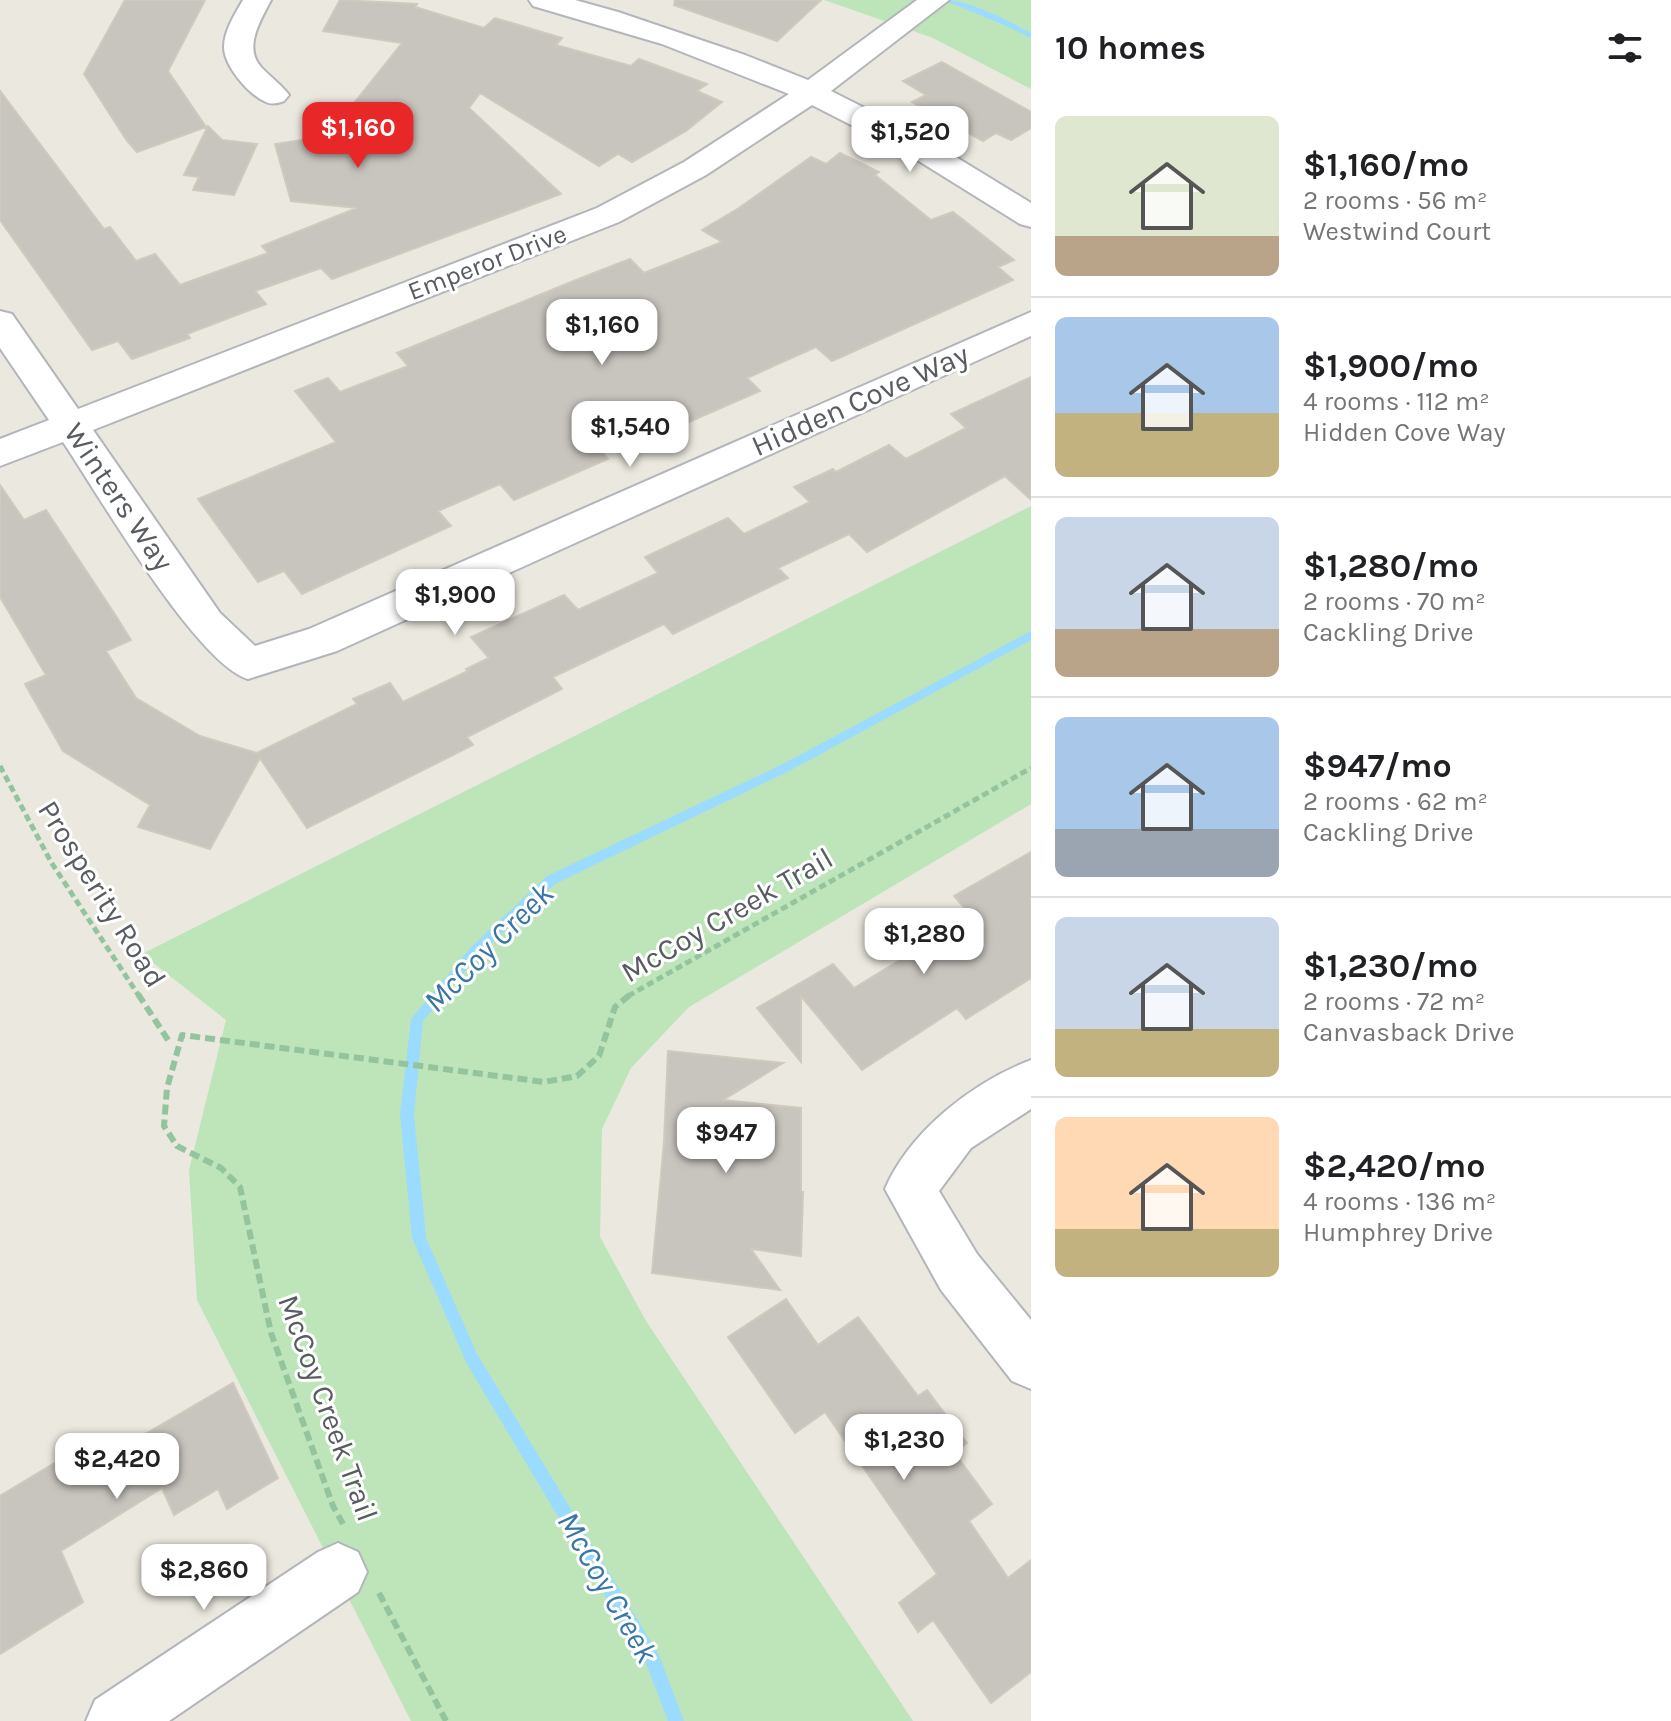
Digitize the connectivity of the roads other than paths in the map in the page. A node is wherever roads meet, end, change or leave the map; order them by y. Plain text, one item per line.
1 (257, 0) edge
2 (543, 0) edge
3 (935, 0) edge
4 (811, 92) junction
5 (274, 95) dead end
6 (1031, 217) edge
7 (0, 322) edge
8 (1031, 323) edge
9 (69, 426) junction
10 (0, 453) edge
11 (248, 664) joint
12 (1031, 1082) edge
13 (1031, 1362) edge
14 (353, 1563) road end
15 (116, 1721) edge

1 - 5 street
2 - 4 street
3 - 4 street, Emperor Drive
4 - 6 street
4 - 9 street, Emperor Drive
7 - 9 street, Winters Way
8 - 11 street, Hidden Cove Way
9 - 10 street, Emperor Drive
9 - 11 street, Winters Way
12 - 13 street
14 - 15 street

